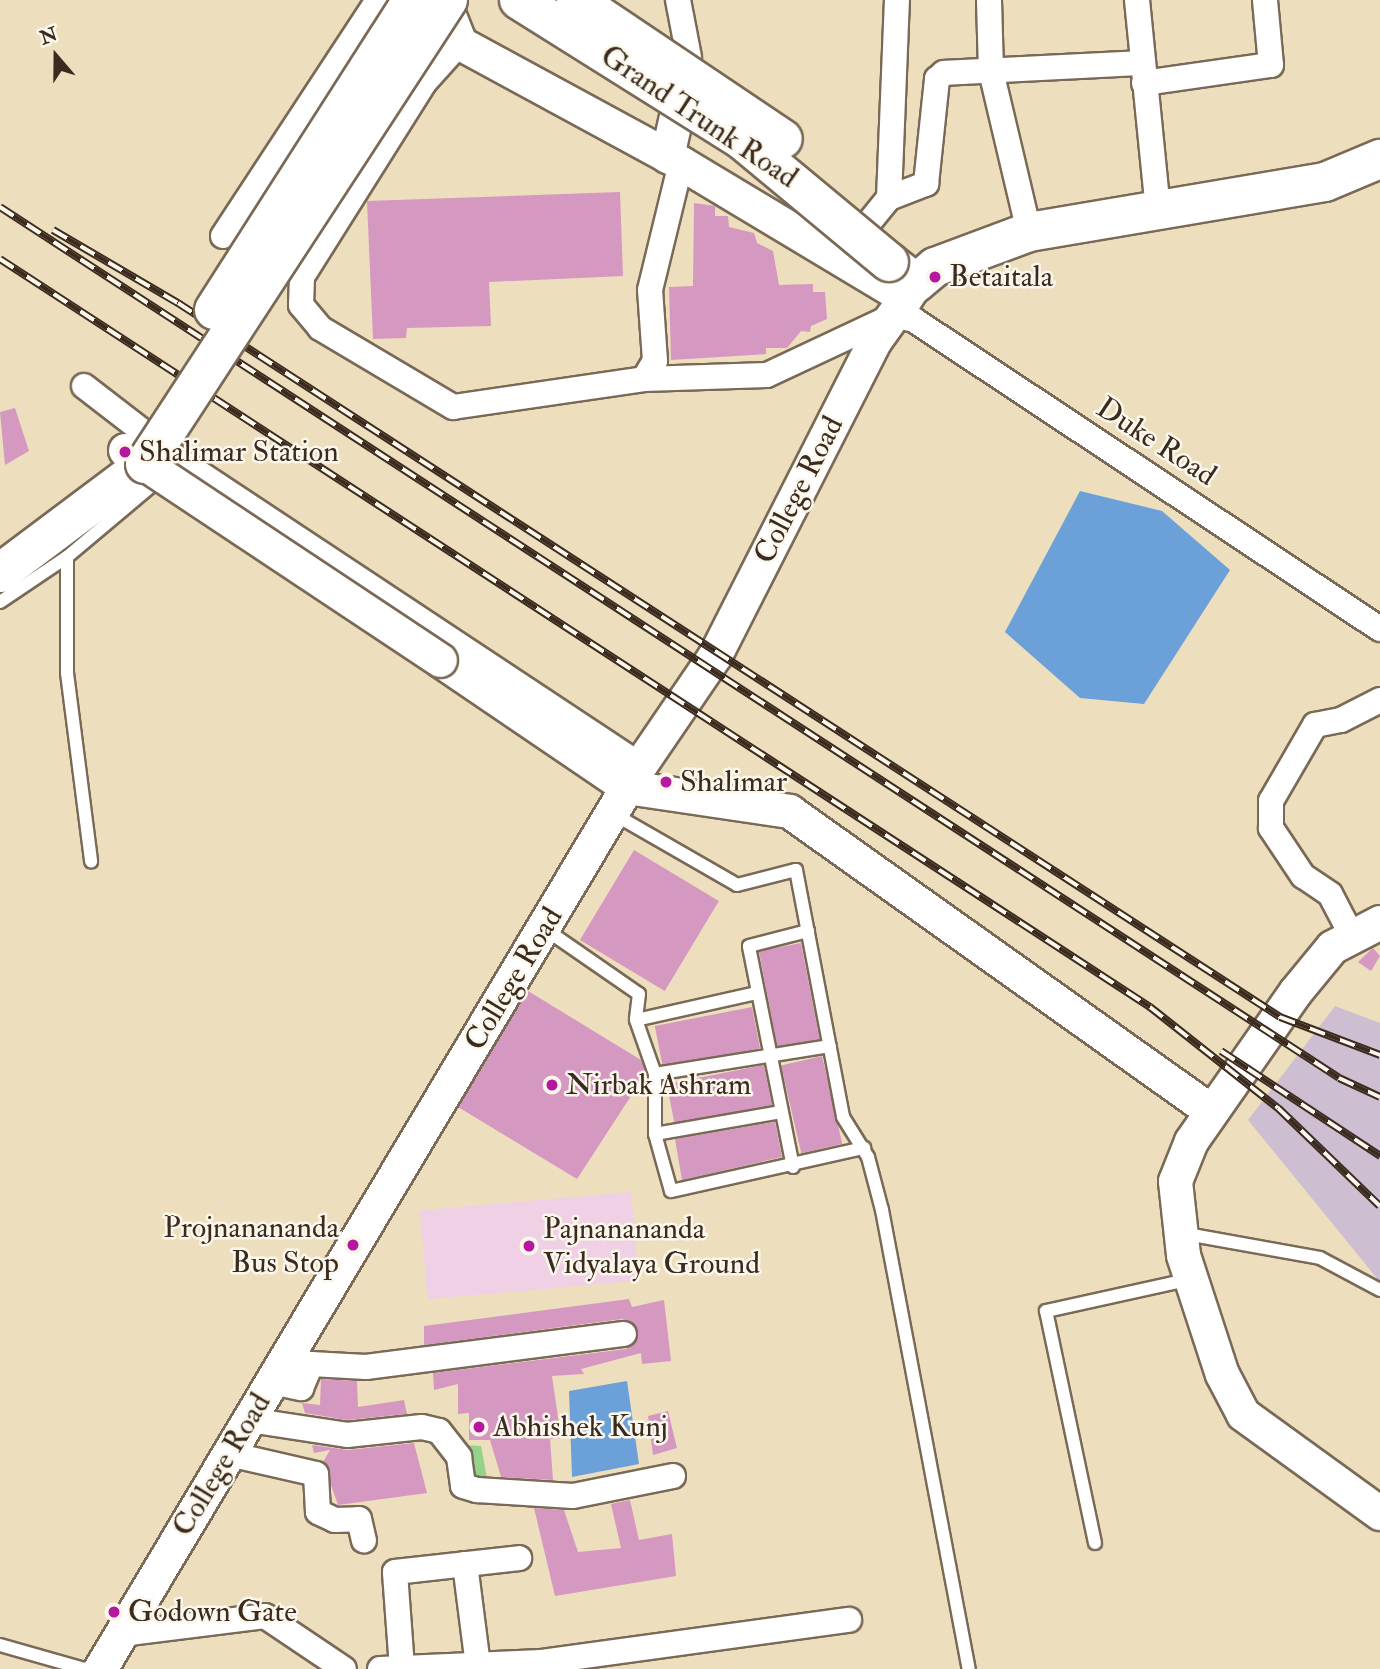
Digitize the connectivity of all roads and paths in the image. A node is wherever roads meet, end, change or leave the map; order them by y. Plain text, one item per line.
1 (378, 0) edge
2 (412, 0) edge
3 (445, 0) edge
4 (519, 0) edge
5 (576, 0) edge
6 (601, 0) edge
7 (678, 0) edge
8 (897, 0) edge
9 (989, 0) edge
10 (1137, 0) edge
11 (1265, 0) edge
12 (460, 43) junction
13 (689, 57) junction
14 (991, 71) junction
15 (1143, 73) junction
16 (674, 159) junction
17 (1380, 159) edge
18 (889, 198) junction
19 (1158, 209) junction
20 (1029, 232) junction
21 (223, 236) dead end
22 (838, 262) junction
23 (908, 278) junction
24 (644, 379) junction
25 (84, 386) dead end
26 (150, 459) junction
27 (67, 557) junction
28 (0, 573) edge
29 (0, 602) edge
30 (1380, 629) edge
31 (1380, 699) edge
32 (626, 788) junction
33 (91, 861) dead end
34 (545, 929) junction
35 (1366, 929) edge
36 (808, 931) junction
37 (757, 993) junction
38 (636, 1020) junction
39 (830, 1046) junction
40 (769, 1056) junction
41 (655, 1074) junction
42 (1217, 1104) junction
43 (781, 1112) junction
44 (655, 1134) junction
45 (864, 1148) junction
46 (793, 1167) junction
47 (1181, 1233) junction
48 (1191, 1279) junction
49 (1380, 1290) edge
50 (624, 1334) dead end
51 (272, 1381) junction
52 (249, 1420) junction
53 (229, 1454) junction
54 (673, 1476) dead end
55 (1380, 1513) edge
56 (364, 1540) dead end
57 (1095, 1543) dead end
58 (519, 1558) dead end
59 (465, 1564) junction
60 (849, 1620) dead end
61 (121, 1634) junction
62 (0, 1645) edge
63 (471, 1666) edge
64 (84, 1669) edge
65 (100, 1669) edge
66 (344, 1669) edge
67 (391, 1669) edge
68 (968, 1669) edge

1 - 21 street
2 - 26 main road, bridge
3 - 12 street
3 - 26 main road, bridge
4 - 23 main road, Grand Trunk Road, bridge
5 - 23 main road, Grand Trunk Road, bridge
6 - 13 street
7 - 13 street
8 - 18 street
9 - 14 street
10 - 15 street
11 - 15 street
12 - 16 street
12 - 24 street
13 - 16 street
14 - 15 street
14 - 18 street
14 - 20 street
15 - 19 street
16 - 22 street
16 - 24 street
17 - 19 main road
18 - 22 street
19 - 20 main road
20 - 23 main road
22 - 23 street
23 - 24 street
23 - 30 street, Duke Road
23 - 32 street, College Road
25 - 26 street
26 - 27 lane
26 - 28 main road
26 - 32 street
26 - 32 street, bridge
27 - 29 lane
27 - 33 lane
31 - 35 street
32 - 34 street, College Road
32 - 36 lane
32 - 42 street
34 - 38 lane
34 - 51 street, College Road
35 - 42 street
36 - 37 lane
36 - 39 lane
37 - 38 lane
37 - 40 lane
38 - 41 lane
39 - 40 lane
39 - 45 lane
40 - 41 lane
40 - 43 lane
41 - 44 lane
42 - 47 street
43 - 44 lane
43 - 46 lane
44 - 46 lane
45 - 46 lane
45 - 68 lane
47 - 48 street
47 - 49 lane
48 - 55 street
48 - 57 lane
50 - 51 street
51 - 52 street, College Road
52 - 53 street, College Road
52 - 54 street
53 - 56 street
53 - 61 street, College Road
58 - 59 street
59 - 63 street
59 - 67 street
60 - 63 street
61 - 65 street, College Road
61 - 66 street
62 - 64 lane
63 - 67 street

